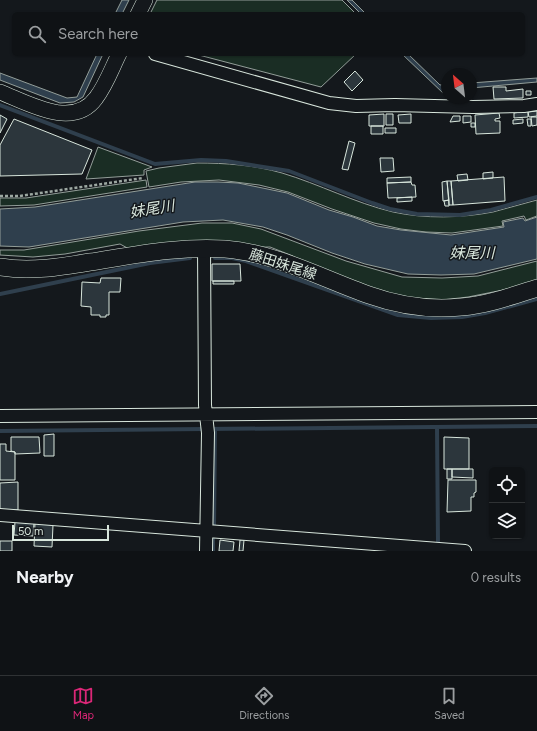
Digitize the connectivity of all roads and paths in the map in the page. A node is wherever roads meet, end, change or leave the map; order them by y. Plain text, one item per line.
1 (145, 0) edge
2 (139, 12) edge
3 (118, 56) edge
4 (162, 56) edge
5 (0, 92) edge
6 (537, 104) edge
7 (143, 178) dead end
8 (0, 196) edge
9 (204, 248) junction
10 (0, 267) edge
11 (537, 288) edge
12 (537, 412) edge
13 (0, 416) edge
14 (208, 424) junction
15 (0, 515) edge
16 (206, 532) junction
17 (206, 551) edge
18 (465, 551) edge

1 - 2 street
3 - 5 street
4 - 6 street
7 - 8 path
9 - 10 main road, 藤田妹尾線
9 - 11 main road, 藤田妹尾線
9 - 14 street
12 - 14 street
13 - 14 street
14 - 16 street
15 - 16 street
16 - 17 street
16 - 18 street

